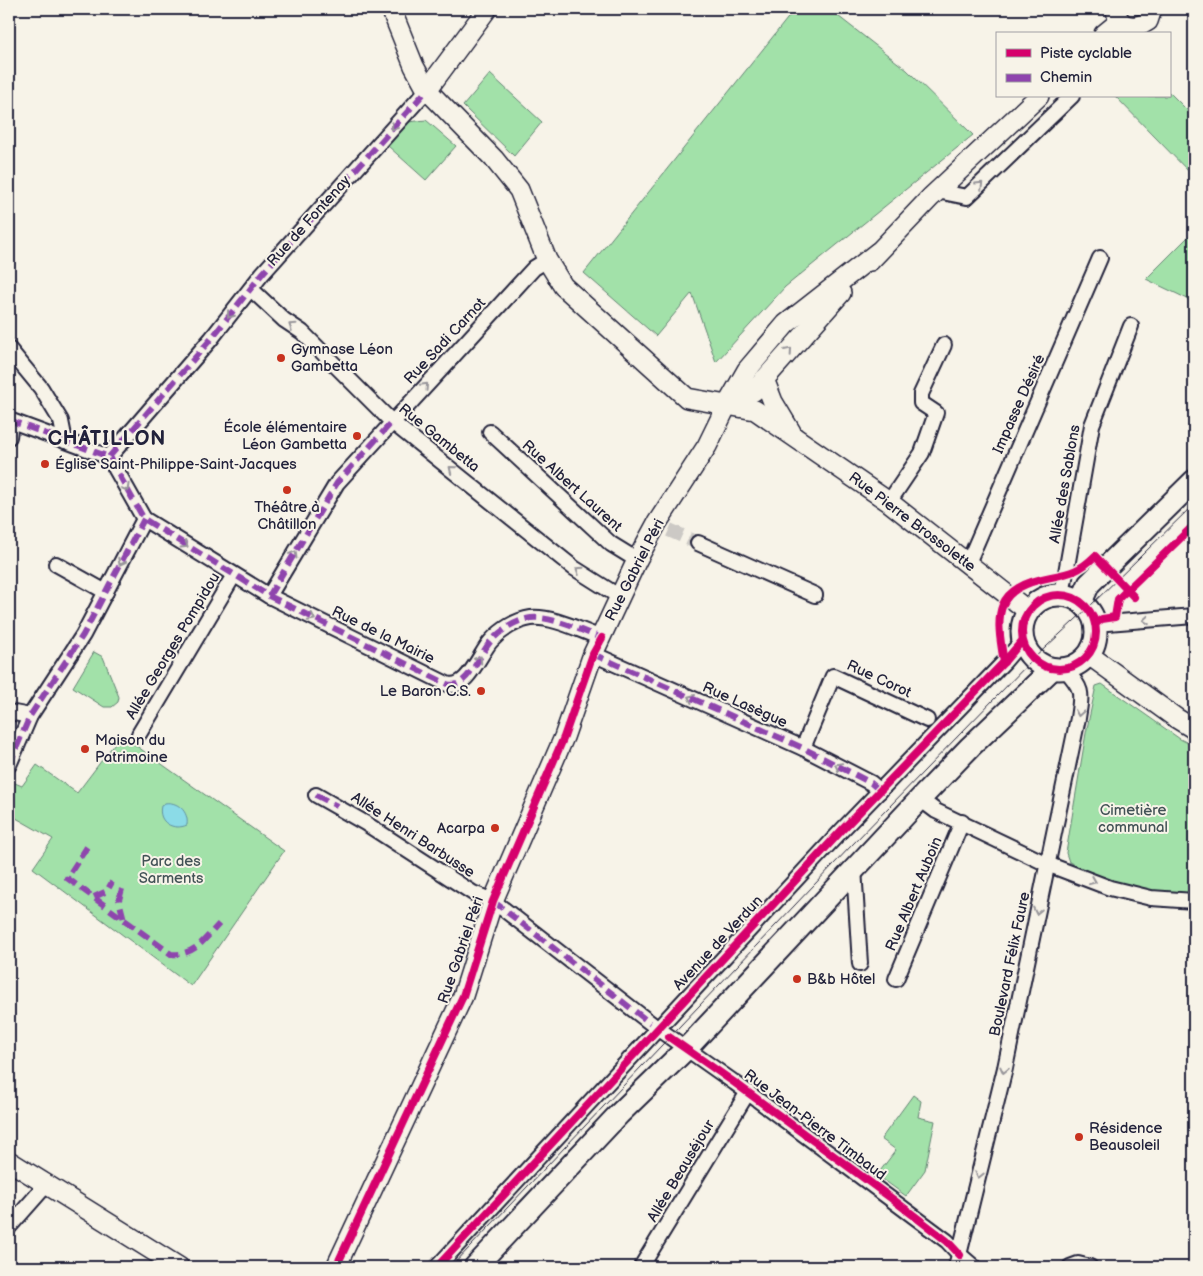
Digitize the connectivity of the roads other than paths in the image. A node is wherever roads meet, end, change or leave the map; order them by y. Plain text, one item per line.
1 (391, 9) edge
2 (487, 9) edge
3 (1152, 9) edge
4 (1118, 15) edge
5 (1105, 32) edge
6 (427, 90) junction
7 (1036, 98) edge
8 (1070, 98) edge
9 (937, 191) junction
10 (878, 252) junction
11 (1100, 258) dead end
12 (547, 260) junction
13 (251, 289) junction
14 (1131, 326) dead end
15 (944, 345) dead end
16 (9, 349) edge
17 (764, 379) junction
18 (727, 405) junction
19 (10, 420) edge
20 (392, 422) junction
21 (490, 432) dead end
22 (9, 437) edge
23 (794, 437) junction
24 (65, 441) junction
25 (109, 457) junction
26 (1194, 481) edge
27 (889, 502) junction
28 (144, 519) junction
29 (698, 544) tunnel mouth
30 (637, 560) junction
31 (968, 562) junction
32 (56, 564) dead end
33 (234, 575) junction
34 (106, 592) junction
35 (815, 595) dead end
36 (269, 596) junction
37 (620, 597) junction
38 (1071, 598) junction
39 (1028, 611) junction
40 (1194, 616) edge
41 (1095, 624) junction
42 (1022, 641) junction
43 (597, 646) junction
44 (1089, 655) junction
45 (1059, 669) junction
46 (9, 712) edge
47 (30, 716) junction
48 (928, 720) dead end
49 (1194, 729) edge
50 (139, 734) dead end
51 (803, 748) junction
52 (9, 765) edge
53 (880, 791) junction
54 (316, 795) dead end
55 (920, 799) junction
56 (962, 822) junction
57 (1047, 864) junction
58 (854, 868) junction
59 (493, 901) junction
60 (1194, 901) edge
61 (860, 964) dead end
62 (896, 979) dead end
63 (657, 1028) junction
64 (686, 1049) junction
65 (748, 1092) junction
66 (9, 1160) edge
67 (47, 1184) junction
68 (9, 1227) edge
69 (958, 1261) edge
70 (179, 1267) edge
71 (336, 1267) edge
72 (437, 1267) edge
73 (475, 1267) edge
74 (641, 1267) edge
75 (974, 1267) edge
76 (1070, 1267) edge
77 (1090, 1267) edge

1 - 6 street, Rue Pierre Brossolette
2 - 6 street, Rue de Fontenay
3 - 4 street
4 - 5 street
6 - 12 street, Rue Pierre Brossolette
6 -> 13 street, Rue de Fontenay
7 - 9 street
9 -> 8 street
9 - 10 street
17 -> 10 street
10 - 18 street, Rue Gabriel Péri
11 - 31 street, Impasse Désiré
12 - 18 street, Rue Pierre Brossolette
20 -> 12 street, Rue Sadi Carnot
20 -> 13 street, Rue Gambetta
13 -> 25 street, Rue de Fontenay
14 - 38 street, Allée des Sablons
15 - 27 street
16 - 24 street
17 - 18 street
17 - 23 street, Rue Pierre Brossolette
18 - 23 street, Rue Pierre Brossolette
18 - 30 street, Rue Gabriel Péri
19 - 22 street
19 - 24 street
36 -> 20 street, Rue Sadi Carnot
37 -> 20 street, Rue Gambetta
21 - 30 street, Rue Albert Laurent
23 - 27 street, Rue Pierre Brossolette
24 - 25 street
25 -> 28 street
26 - 38 main road
27 - 31 street, Rue Pierre Brossolette
28 -> 33 street, Rue de la Mairie
28 -> 34 street
29 - 35 street
30 - 37 street, Rue Gabriel Péri
31 - 39 street, Rue Pierre Brossolette
32 - 34 street
33 - 36 street, Rue de la Mairie
33 - 50 street, Allée Georges Pompidou
34 - 47 street
36 -> 43 street, Rue de la Mairie
37 - 43 street, Rue Gabriel Péri
38 - 39 main road
38 - 41 main road
39 - 42 main road
40 -> 41 street
41 - 44 main road
42 - 45 main road
42 - 53 street, Avenue de Verdun
51 -> 43 street, Rue Lasègue
43 - 59 street, Rue Gabriel Péri
44 - 45 main road
44 - 49 street
45 - 55 main road
45 -> 57 street, Boulevard Félix Faure
46 - 47 street
47 - 52 street
48 - 51 street, Rue Corot
53 -> 51 street, Rue Lasègue
53 - 63 street, Avenue de Verdun
54 - 59 street, Allée Henri Barbusse
55 - 56 street
55 - 58 main road
56 - 57 street
56 - 62 street, Rue Albert Auboin
57 -> 60 street
57 -> 69 street, Boulevard Félix Faure
58 - 61 street
58 - 64 main road
59 - 63 street, Rue Jean-Pierre Timbaud
59 - 71 street, Rue Gabriel Péri
63 - 64 street, Rue Jean-Pierre Timbaud
63 - 72 street, Avenue de Verdun
64 - 65 street, Rue Jean-Pierre Timbaud
64 - 73 main road
65 - 69 street, Rue Jean-Pierre Timbaud
65 - 74 street, Allée Beauséjour
66 - 67 street
67 - 68 street
67 - 70 street
69 - 75 street, Rue Jean-Pierre Timbaud
76 - 77 street

